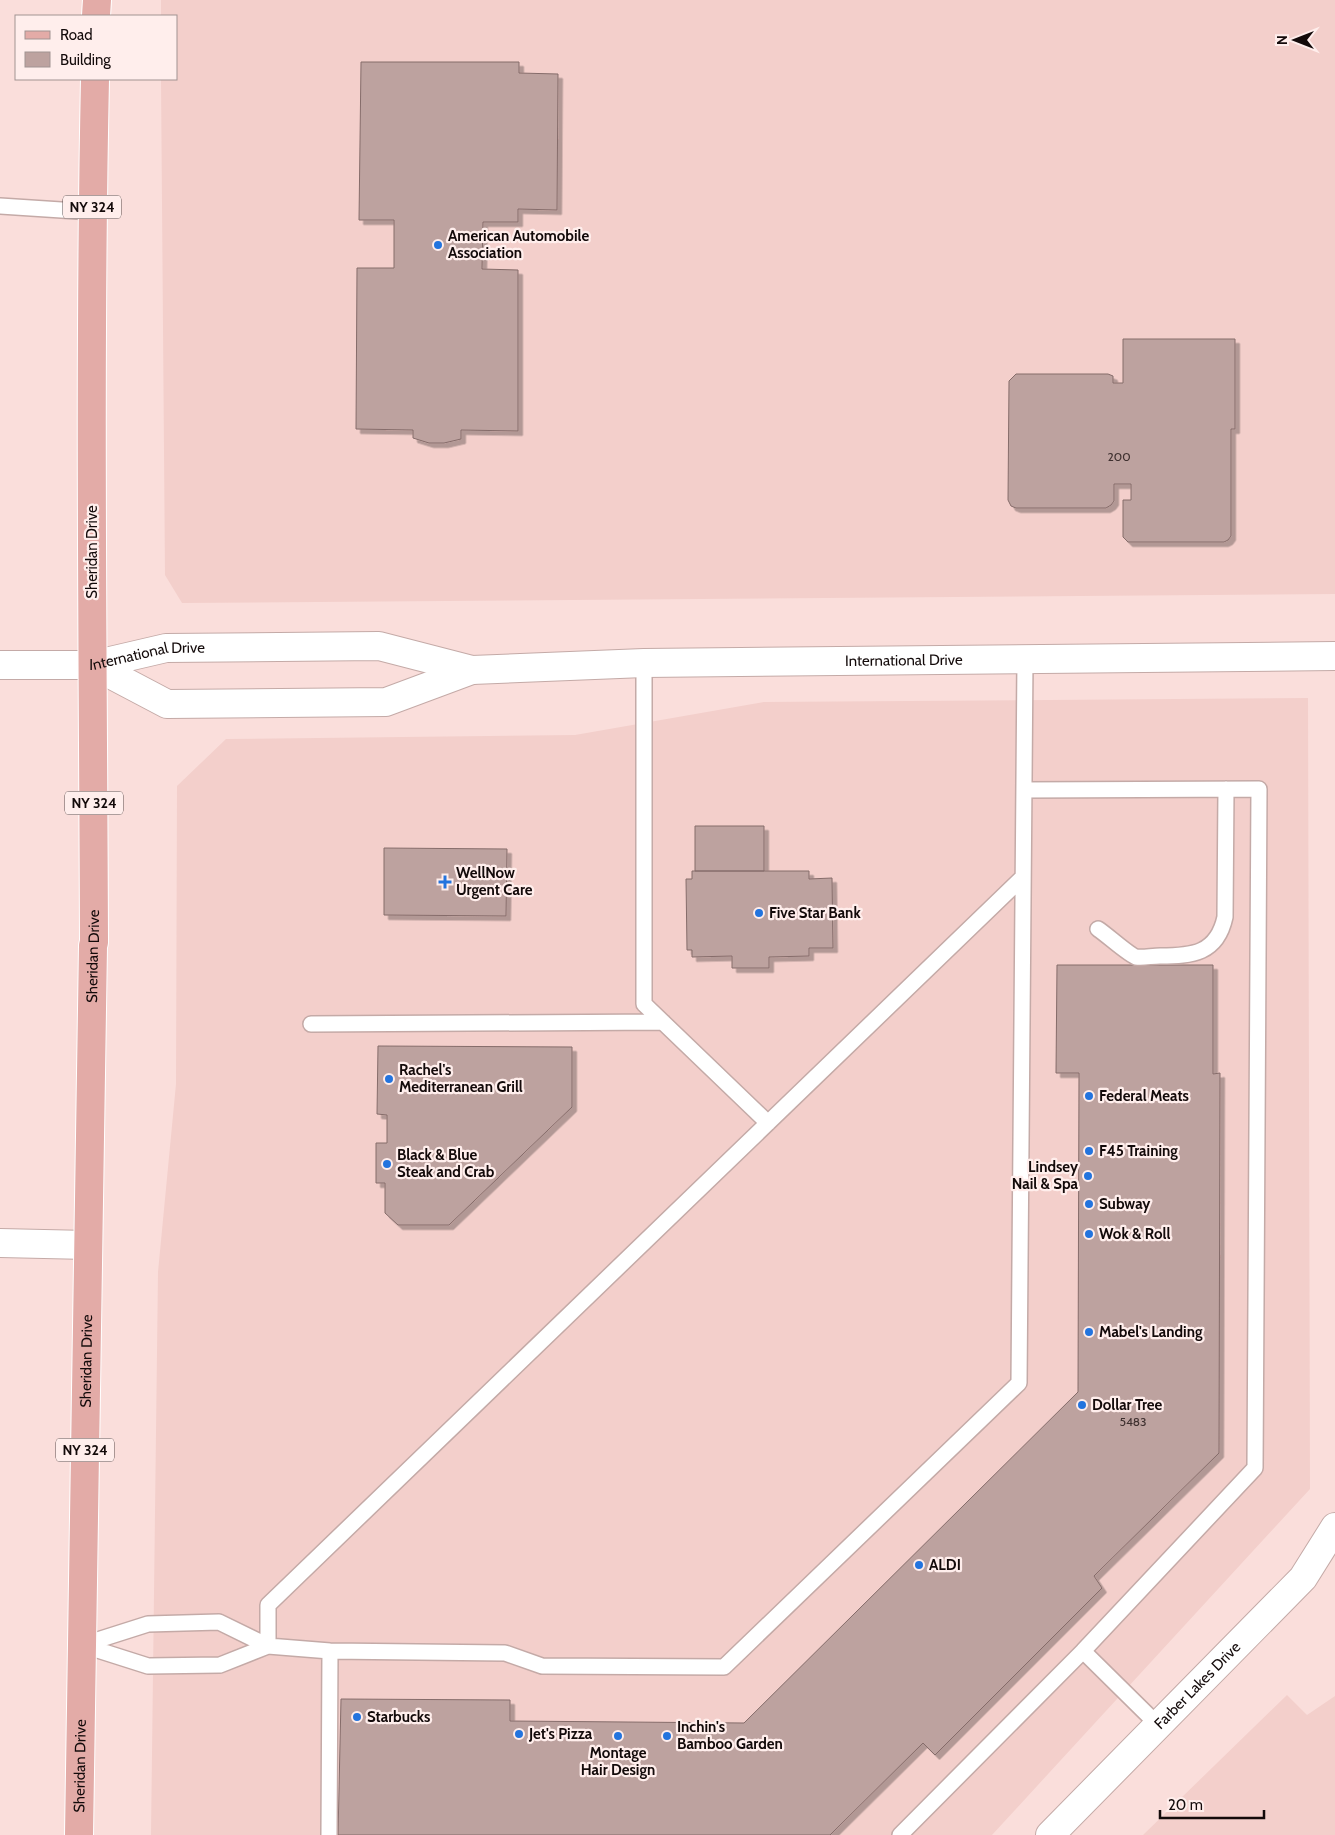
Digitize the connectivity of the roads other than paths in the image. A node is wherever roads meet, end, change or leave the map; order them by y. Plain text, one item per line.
1 (97, 0) edge
2 (96, 15) edge
3 (95, 80) edge
4 (0, 206) edge
5 (92, 212) junction
6 (1335, 656) edge
7 (1025, 659) junction
8 (644, 663) junction
9 (0, 665) edge
10 (93, 665) junction
11 (472, 670) junction
12 (1226, 789) junction
13 (1024, 790) junction
14 (1023, 877) junction
15 (1098, 929) dead end
16 (663, 1022) junction
17 (311, 1024) dead end
18 (768, 1123) junction
19 (0, 1244) edge
20 (88, 1244) junction
21 (1335, 1527) edge
22 (82, 1646) junction
23 (268, 1646) junction
24 (330, 1651) junction
25 (1083, 1651) junction
26 (1158, 1725) junction
27 (80, 1835) edge
28 (329, 1835) edge
29 (900, 1835) edge
30 (1050, 1835) edge

1 - 2 main road
3 - 5 main road, Sheridan Drive / NY 324
4 - 5 lane
5 - 10 main road, Sheridan Drive / NY 324
6 - 7 street, International Drive
7 - 8 street, International Drive
7 - 13 lane
8 - 11 street, International Drive
8 - 16 lane
9 - 10 street
10 - 11 street, International Drive
10 - 11 street, International Drive
10 - 20 main road, Sheridan Drive / NY 324
12 - 13 lane
12 - 15 lane
12 - 25 lane
13 - 14 lane
14 - 18 lane
14 - 24 lane
16 - 17 lane
16 - 18 lane
18 - 23 lane
19 - 20 street
20 - 22 main road, Sheridan Drive / NY 324
21 - 26 street, Farber Lakes Drive
22 - 23 lane
22 - 23 lane
22 - 27 main road, Sheridan Drive / NY 324
23 - 24 lane
24 - 28 lane
25 - 26 lane
25 - 29 lane
26 - 30 street, Farber Lakes Drive

